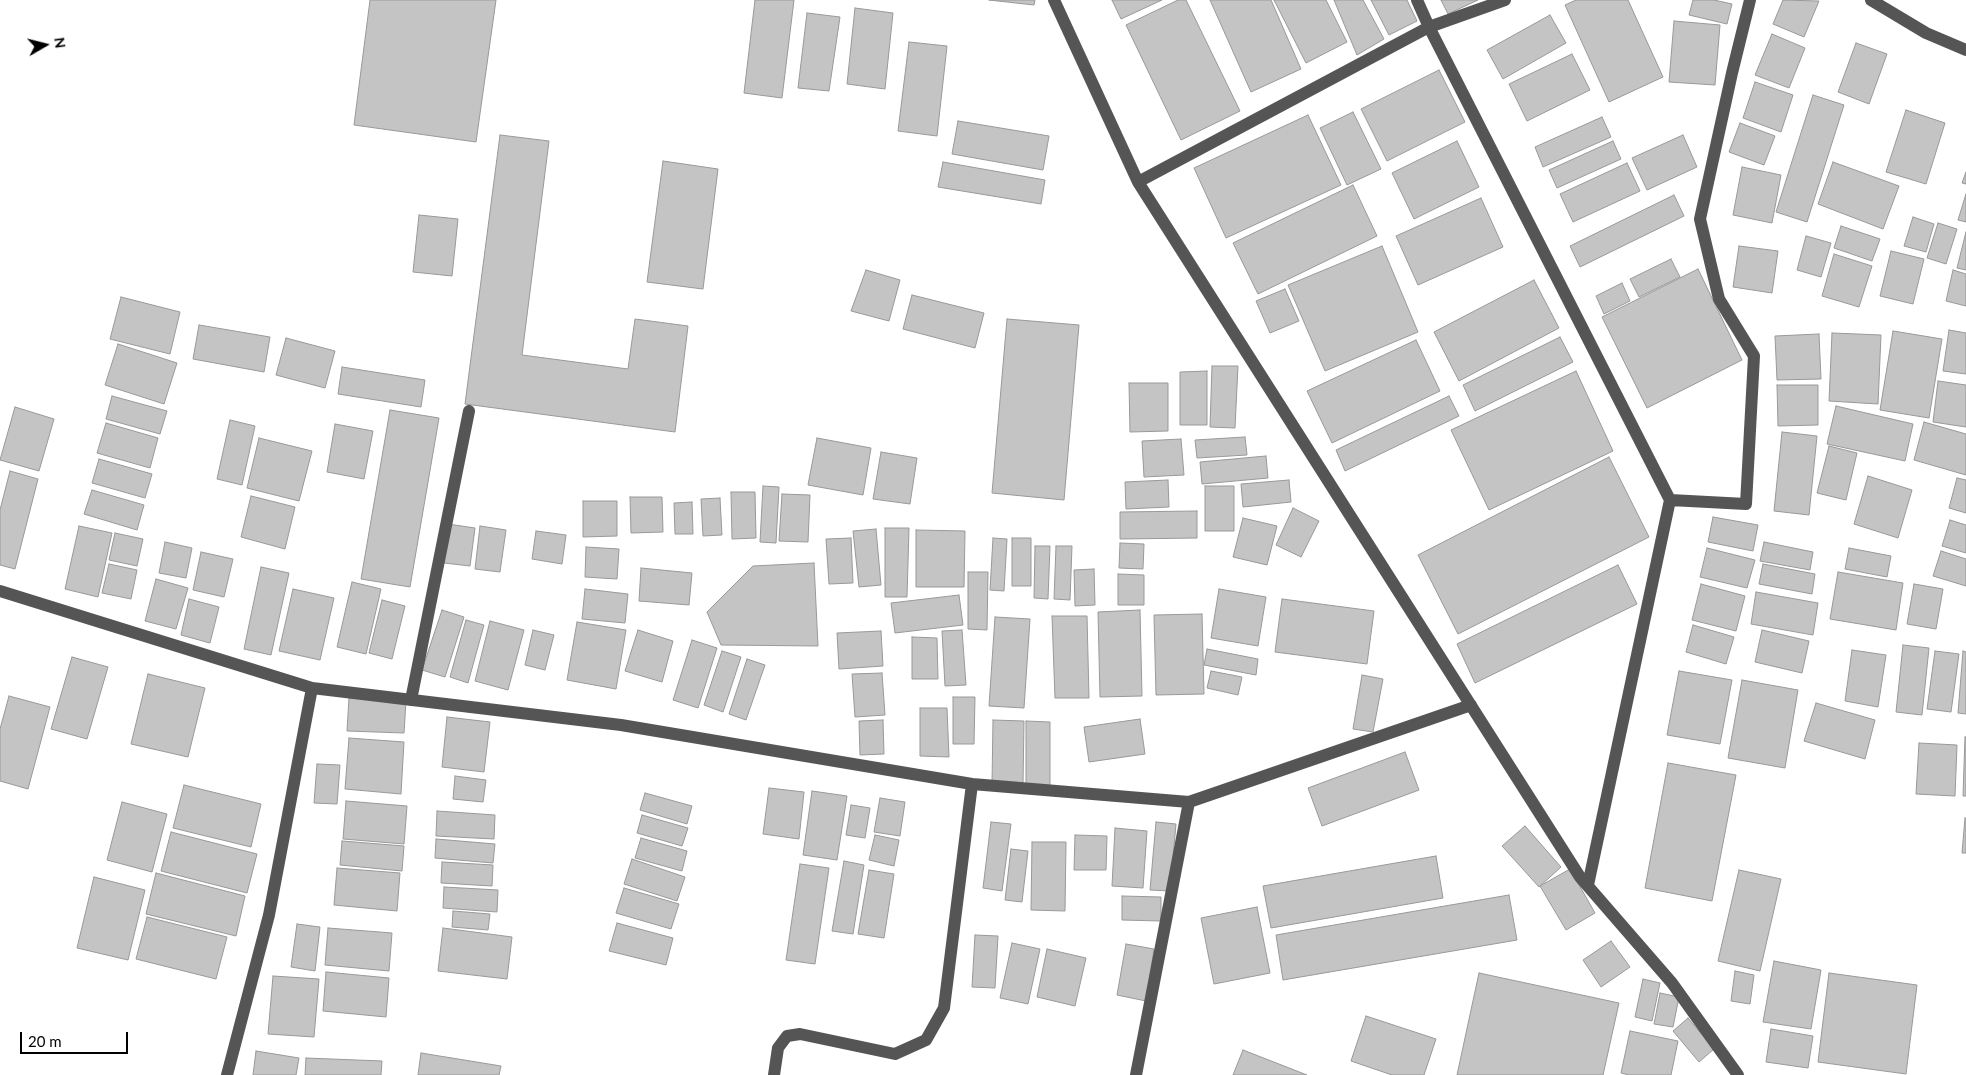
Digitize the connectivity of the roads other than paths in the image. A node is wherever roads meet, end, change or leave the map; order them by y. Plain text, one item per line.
1 (1054, 0) edge
2 (1417, 0) edge
3 (1505, 0) edge
4 (1750, 0) edge
5 (1871, 0) edge
6 (1429, 27) junction
7 (1966, 50) edge
8 (1138, 182) junction
9 (469, 411) dead end
10 (1670, 500) junction
11 (0, 591) edge
12 (312, 688) junction
13 (411, 700) junction
14 (1471, 705) junction
15 (972, 784) junction
16 (1189, 802) junction
17 (1588, 885) junction
18 (227, 1075) edge
19 (774, 1075) edge
20 (1136, 1075) edge
21 (1738, 1075) edge

1 - 8 street
2 - 6 street
3 - 6 street
4 - 10 street
5 - 7 street
6 - 8 street
6 - 10 street
8 - 14 street
9 - 13 street
10 - 17 street
11 - 12 street
12 - 13 street
12 - 18 street
13 - 15 street
14 - 16 street
14 - 17 street
15 - 16 street
15 - 19 street
16 - 20 street
17 - 21 street

